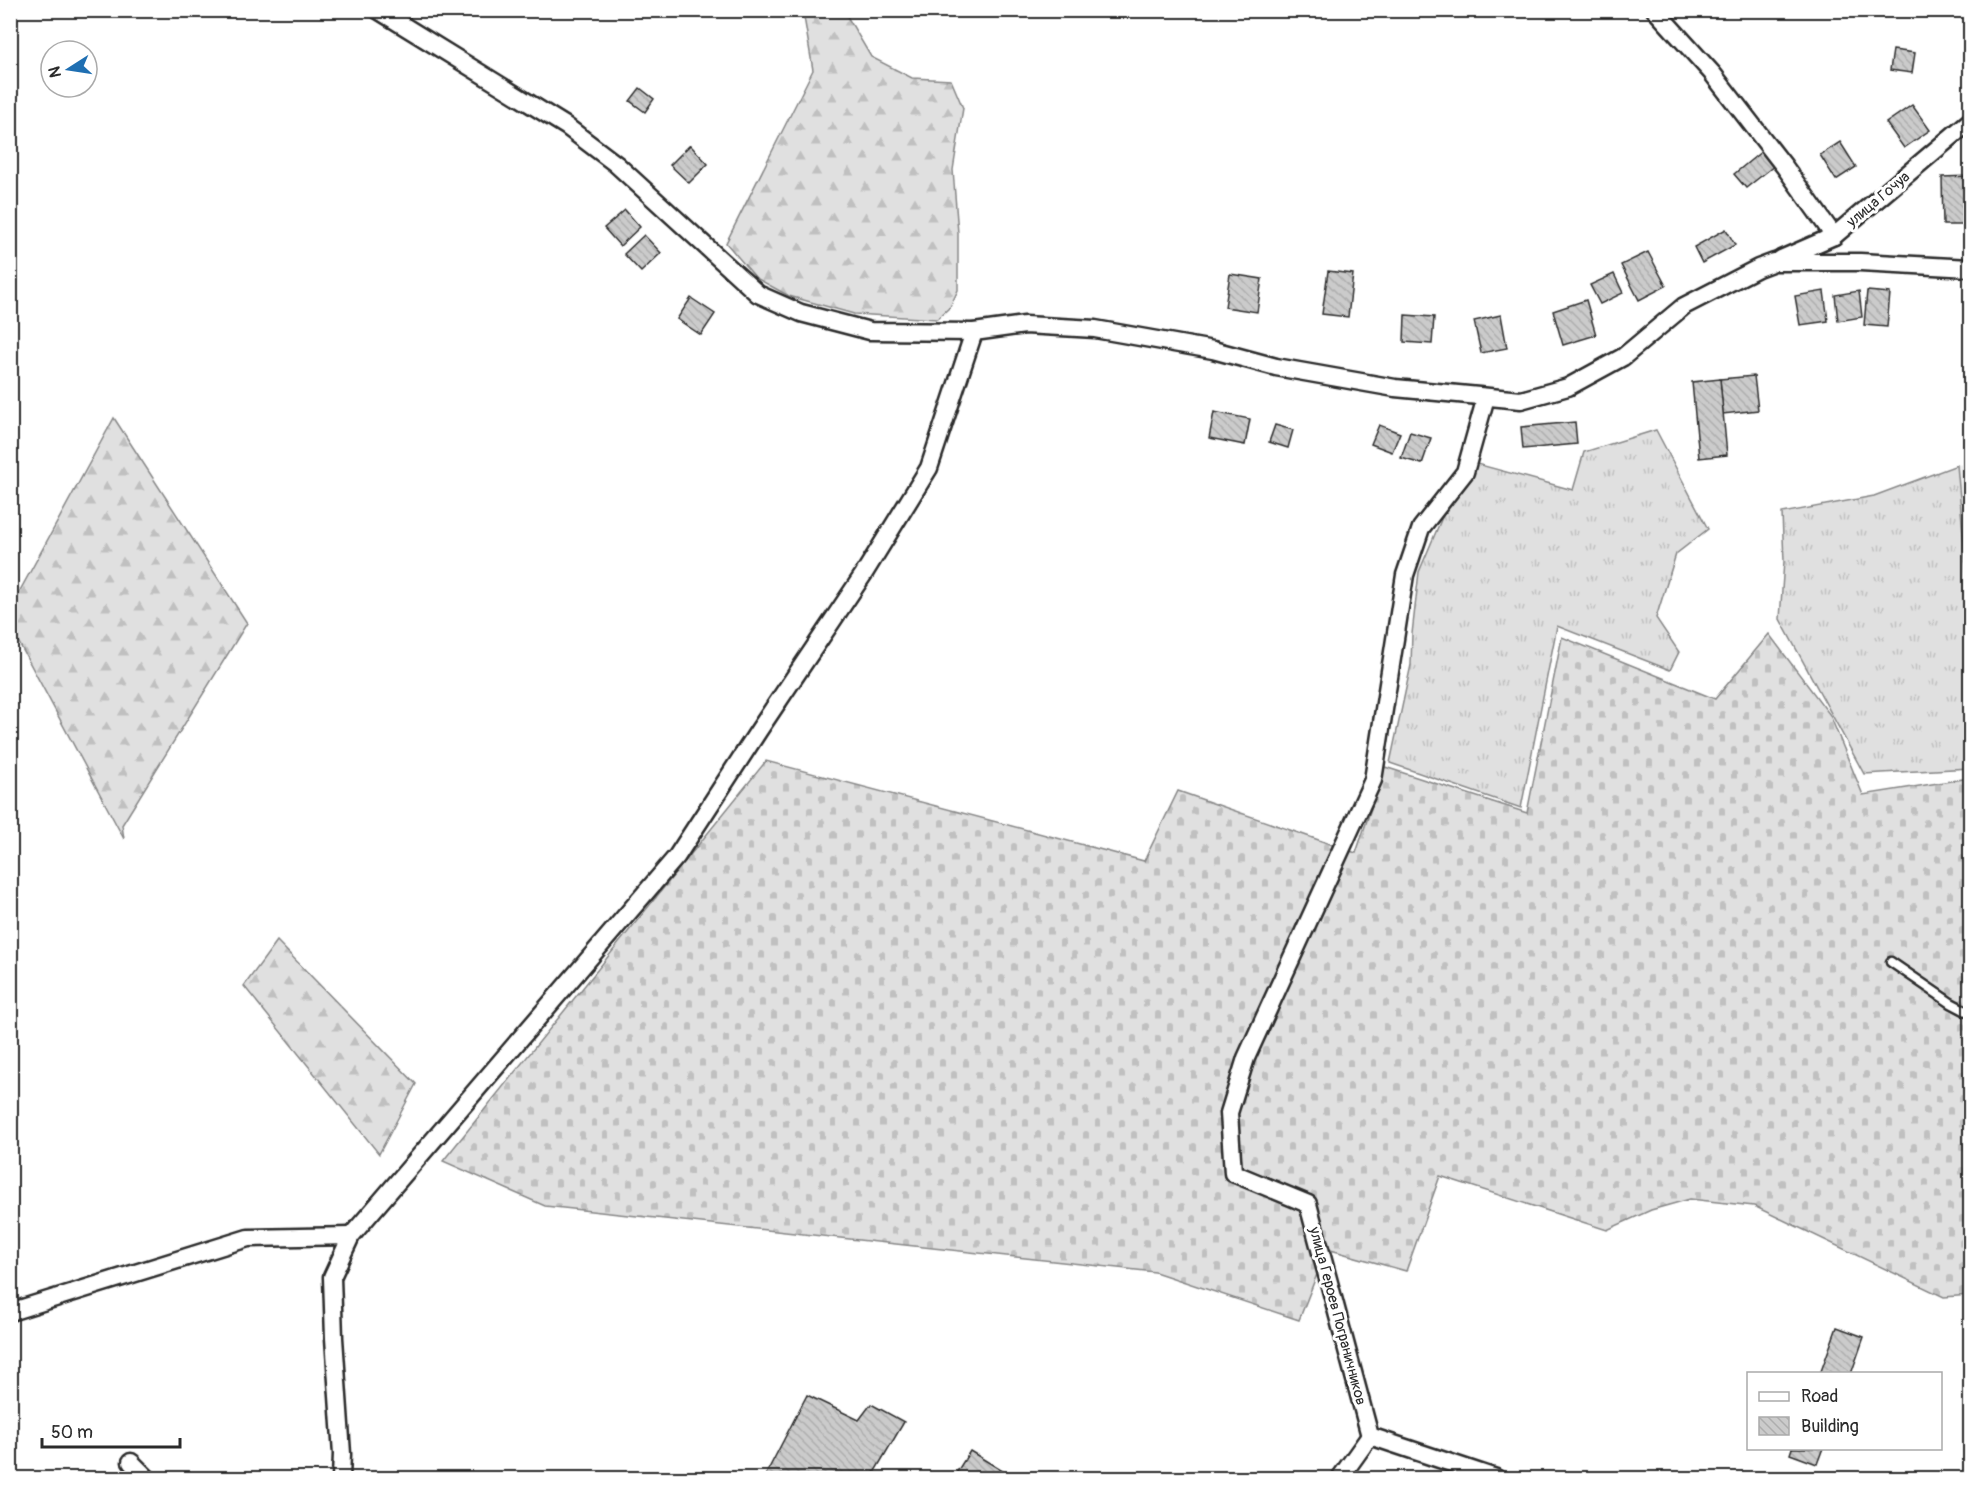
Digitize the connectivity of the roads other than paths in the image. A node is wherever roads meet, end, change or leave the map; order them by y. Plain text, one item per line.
1 (378, 10) edge
2 (1655, 10) edge
3 (1971, 121) edge
4 (1834, 236) junction
5 (1774, 262) junction
6 (1971, 268) edge
7 (974, 332) junction
8 (1486, 397) junction
9 (1891, 962) dead end
10 (1971, 1013) edge
11 (351, 1236) junction
12 (10, 1312) edge
13 (1370, 1436) junction
14 (131, 1462) dead end
15 (147, 1479) edge
16 (341, 1479) edge
17 (1340, 1479) edge
18 (1496, 1479) edge

1 - 7 street, улица Гочуа
2 - 4 street
3 - 4 street, улица Гочуа
4 - 5 street, улица Гочуа
5 - 6 street
5 - 8 street, улица Гочуа
7 - 8 street, улица Гочуа
7 - 11 street
8 - 13 street, улица Героев Пограничников
9 - 10 lane
11 - 12 street
11 - 16 street
13 - 17 street
13 - 18 street
14 - 15 street

